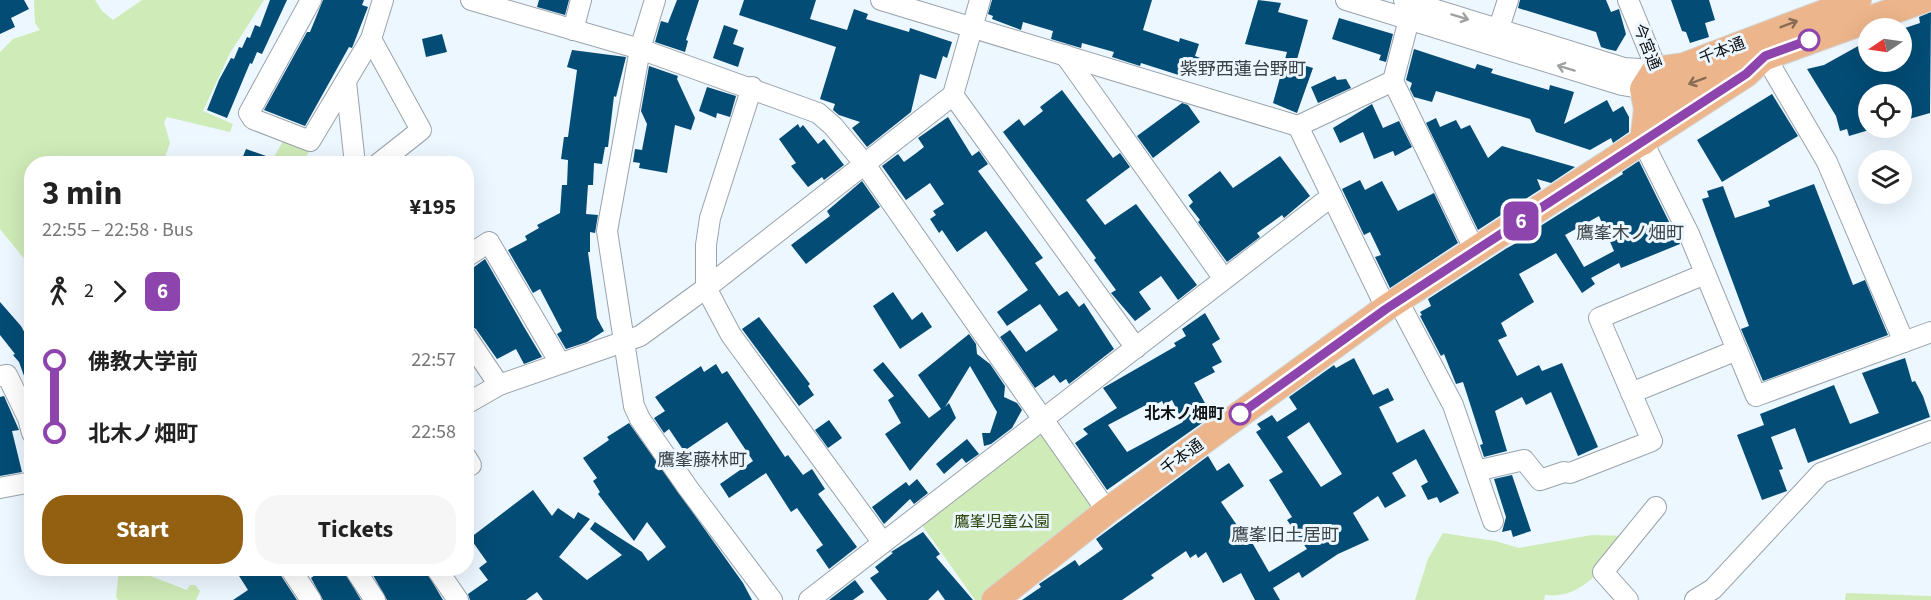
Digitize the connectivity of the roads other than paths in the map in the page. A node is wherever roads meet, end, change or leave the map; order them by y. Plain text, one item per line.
1 (311, 0) edge
2 (382, 0) edge
3 (471, 0) edge
4 (582, 0) edge
5 (656, 0) edge
6 (881, 0) edge
7 (980, 0) edge
8 (1346, 0) edge
9 (1508, 0) edge
10 (1628, 0) edge
11 (1858, 0) edge
12 (1919, 1) edge
13 (1409, 7) edge
14 (972, 27) junction
15 (573, 30) junction
16 (1496, 37) junction
17 (371, 39) junction
18 (1762, 46) junction
19 (640, 49) junction
20 (1065, 55) junction
21 (1649, 79) junction
22 (1393, 81) junction
23 (346, 82) junction
24 (752, 87) junction
25 (1669, 92) junction
26 (953, 95) junction
27 (1298, 126) junction
28 (1650, 137) junction
29 (354, 156) edge
30 (388, 156) edge
31 (864, 163) junction
32 (1332, 196) junction
33 (1475, 251) junction
34 (474, 252) edge
35 (1705, 274) junction
36 (1224, 279) junction
37 (706, 288) junction
38 (1392, 305) junction
39 (1931, 332) edge
40 (626, 339) junction
41 (1904, 342) junction
42 (474, 348) edge
43 (1136, 348) junction
44 (1737, 350) junction
45 (560, 363) junction
46 (0, 376) edge
47 (499, 385) junction
48 (1631, 393) junction
49 (474, 399) edge
50 (24, 410) edge
51 (1043, 420) junction
52 (1931, 431) edge
53 (1476, 471) junction
54 (24, 484) edge
55 (0, 488) edge
56 (1656, 507) dead end
57 (1107, 511) junction
58 (1493, 521) dead end
59 (884, 543) junction
60 (301, 576) edge
61 (359, 576) edge
62 (442, 576) edge
63 (311, 600) edge
64 (375, 600) edge
65 (458, 600) edge
66 (772, 600) edge
67 (809, 600) edge
68 (995, 600) edge
69 (1628, 600) edge
70 (1695, 600) edge

1 - 23 street
2 - 17 street
3 - 15 street
4 - 15 street
5 - 19 street
6 - 14 street
7 - 14 street
8 - 13 street
9 - 16 street
10 - 21 street, 今宮通
18 -> 11 main road, 千本通
12 - 18 main road, 千本通
13 - 16 street
13 - 22 street
14 - 20 street
14 - 26 street
15 - 19 street
16 - 21 street
17 - 23 street
17 - 30 street
18 - 21 main road, 千本通
18 -> 25 main road, 千本通
18 - 28 main road, 千本通
18 - 41 street
19 - 24 street
19 - 40 street
20 - 27 street
20 - 36 street
21 - 25 street
21 - 28 main road
22 - 27 street
22 - 33 street
23 - 29 street
24 - 31 street
24 - 37 street
25 - 28 main road
26 - 31 street
26 - 43 street
27 - 32 street
28 - 33 main road, 千本通
28 - 35 street
31 - 37 street
31 - 51 street
32 - 36 street
32 - 38 street
33 - 38 main road, 千本通
34 - 45 street
35 - 44 street
35 - 48 street
36 - 43 street
37 - 40 street
37 - 59 street
38 - 53 street
38 - 57 main road, 千本通
39 - 41 street
40 - 45 street
40 - 66 street
41 - 44 street
42 - 47 street
43 - 51 street
44 - 48 street
45 - 47 street
46 - 50 street
47 - 49 street
48 - 53 street
51 - 57 street
51 - 59 street
52 - 70 street
53 - 58 street
54 - 55 street
56 - 69 street
57 - 68 main road, 千本通
59 - 67 street
60 - 63 street
61 - 64 street
62 - 65 street

